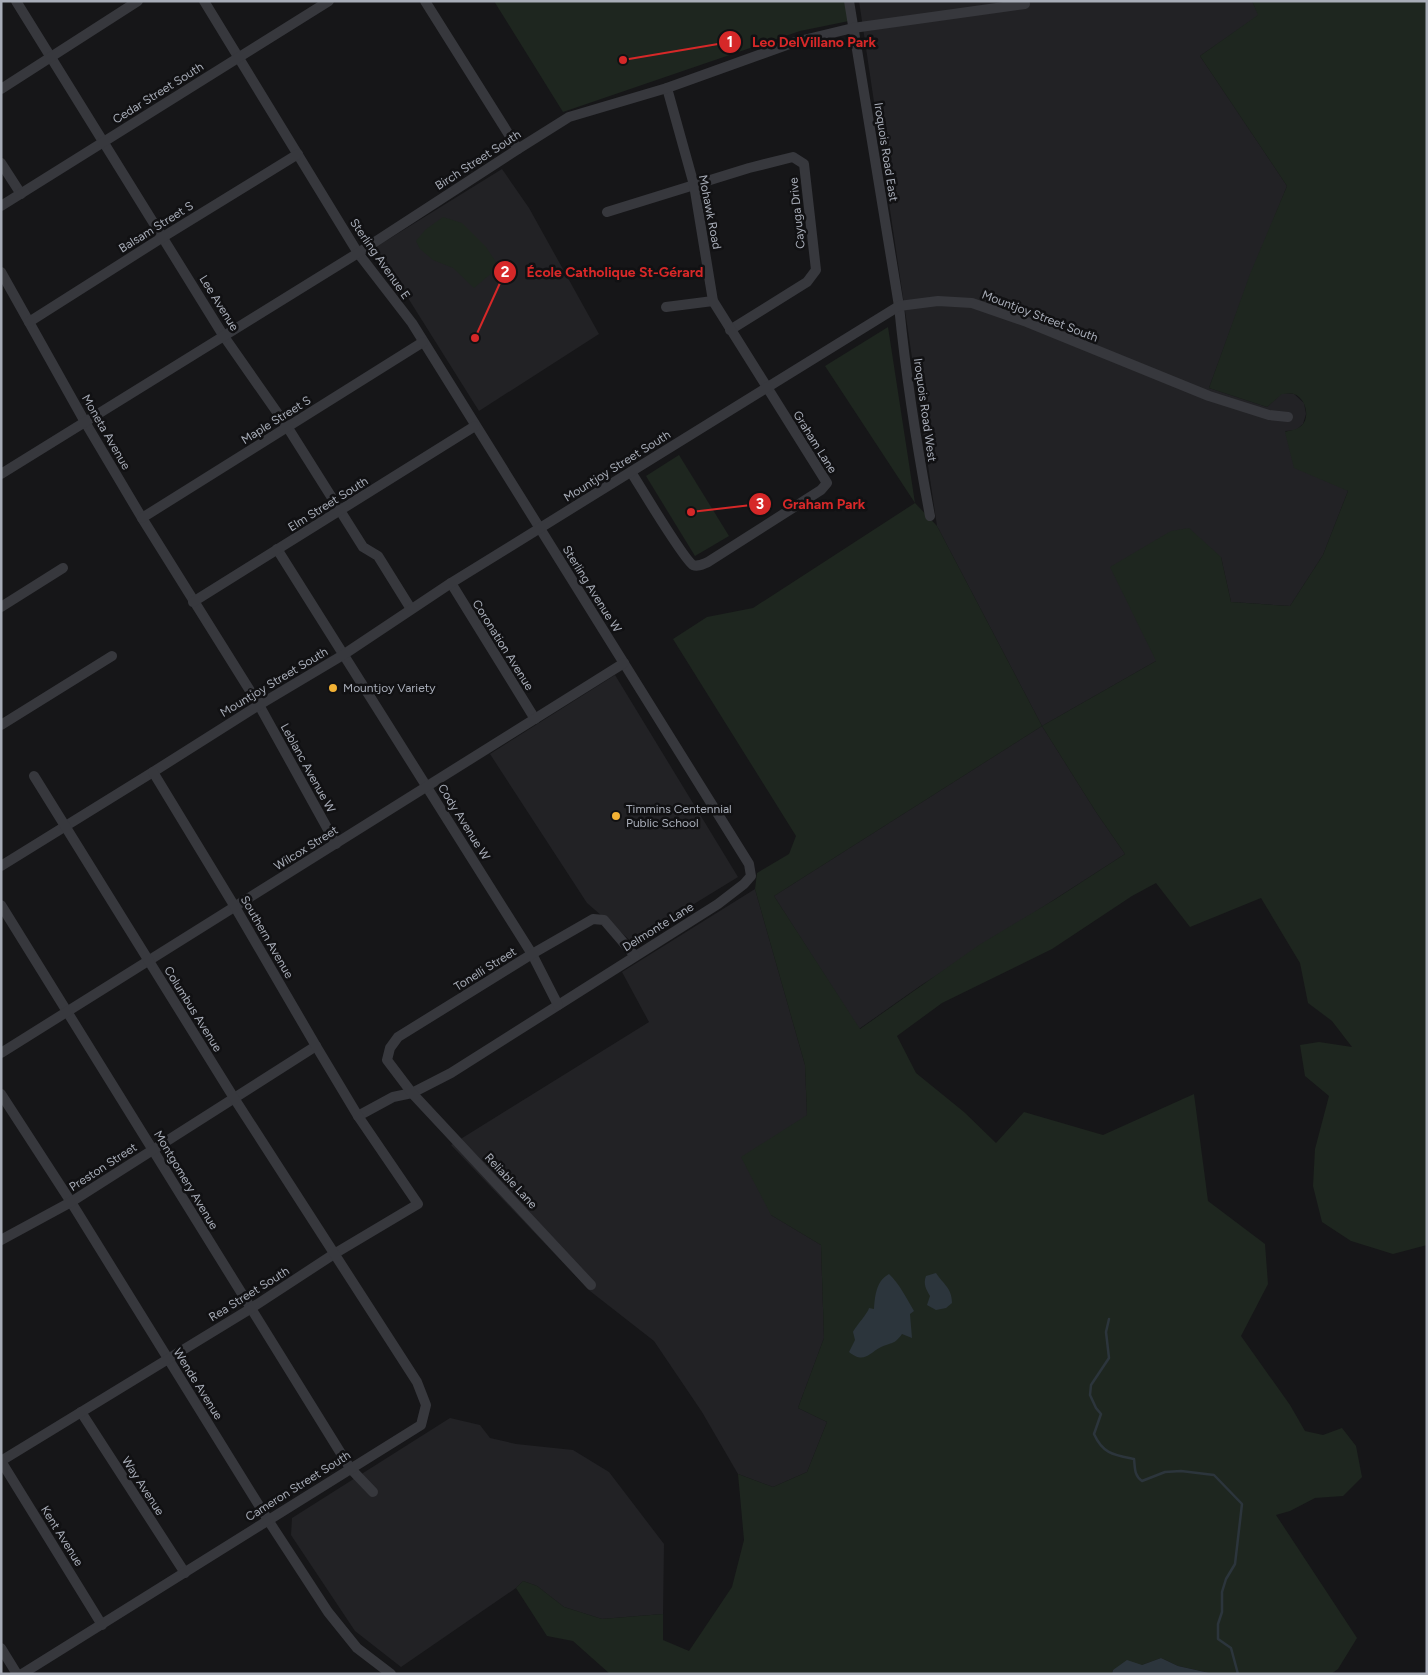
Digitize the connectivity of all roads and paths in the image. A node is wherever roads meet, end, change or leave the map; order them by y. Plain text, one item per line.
1 (16, 1) edge
2 (138, 1) edge
3 (204, 1) edge
4 (329, 1) edge
5 (424, 1) edge
6 (849, 1) edge
7 (1024, 4) dead end
8 (853, 28) junction
9 (51, 57) junction
10 (238, 58) junction
11 (667, 88) junction
12 (1, 89) edge
13 (103, 142) junction
14 (518, 149) junction
15 (298, 154) junction
16 (1, 163) edge
17 (694, 185) junction
18 (21, 194) junction
19 (1, 206) edge
20 (607, 212) dead end
21 (163, 237) junction
22 (358, 253) junction
23 (1, 272) edge
24 (713, 301) junction
25 (899, 306) junction
26 (666, 307) dead end
27 (29, 322) junction
28 (730, 330) junction
29 (224, 335) junction
30 (424, 342) junction
31 (767, 388) junction
32 (1288, 417) dead end
33 (86, 422) junction
34 (475, 426) junction
35 (288, 428) junction
36 (631, 472) junction
37 (1, 474) edge
38 (340, 511) junction
39 (930, 516) dead end
40 (142, 518) junction
41 (539, 529) junction
42 (277, 549) junction
43 (63, 568) dead end
44 (451, 583) junction
45 (193, 602) junction
46 (1, 608) edge
47 (411, 609) junction
48 (343, 655) junction
49 (112, 656) dead end
50 (624, 663) junction
51 (259, 705) junction
52 (535, 719) junction
53 (1, 725) edge
54 (153, 772) junction
55 (34, 776) dead end
56 (427, 787) junction
57 (66, 826) junction
58 (336, 844) junction
59 (1, 866) edge
60 (1, 905) edge
61 (235, 907) junction
62 (532, 954) junction
63 (636, 956) junction
64 (148, 961) junction
65 (558, 1005) junction
66 (68, 1011) junction
67 (316, 1046) junction
68 (1, 1053) edge
69 (412, 1093) junction
70 (1, 1094) edge
71 (234, 1098) junction
72 (358, 1116) junction
73 (153, 1150) junction
74 (71, 1202) junction
75 (1, 1240) edge
76 (334, 1254) junction
77 (591, 1286) dead end
78 (250, 1309) junction
79 (168, 1359) junction
80 (81, 1412) junction
81 (1, 1461) edge
82 (350, 1468) junction
83 (372, 1492) dead end
84 (268, 1520) junction
85 (185, 1573) junction
86 (102, 1625) junction
87 (1, 1648) edge
88 (17, 1674) edge
89 (22, 1674) edge
90 (391, 1674) edge

1 - 9 street, Lee Avenue
2 - 9 street
3 - 10 street, Sterling Avenue E
4 - 10 street, Cedar Street South
5 - 14 street
6 - 8 street, Iroquois Road East
7 - 8 street, Birch Street South
8 - 11 street, Birch Street South
8 - 25 street, Iroquois Road East
9 - 12 street
9 - 13 street, Lee Avenue
10 - 13 street, Cedar Street South
10 - 15 street, Sterling Avenue E
11 - 14 street, Birch Street South
11 - 17 street, Mohawk Road
13 - 18 street, Cedar Street South
13 - 21 street, Lee Avenue
14 - 22 street, Birch Street South
15 - 21 street, Balsam Street S
15 - 22 street, Sterling Avenue E
16 - 18 street
17 - 20 street
17 - 24 street, Mohawk Road
17 - 28 street, Cayuga Drive
18 - 19 street, Cedar Street South
21 - 27 street, Balsam Street S
21 - 29 street, Lee Avenue
22 - 29 street, Birch Street South
22 - 30 street, Sterling Avenue E
23 - 27 street, Moneta Avenue
24 - 26 street
24 - 28 street, Mohawk Road
25 - 31 street, Mountjoy Street South
25 - 32 street, Mountjoy Street South
25 - 39 street, Iroquois Road West
27 - 33 street, Moneta Avenue
28 - 31 street, Mohawk Road
29 - 33 street, Birch Street South
29 - 35 street, Lee Avenue
30 - 34 street, Sterling Avenue E
30 - 35 street, Maple Street S
31 - 36 street, Mountjoy Street South
31 - 36 street, Graham Lane
33 - 37 street, Birch Street South
33 - 40 street, Moneta Avenue
34 - 38 street, Elm Street South
34 - 41 street, Sterling Avenue E
35 - 38 street, Lee Avenue
35 - 40 street, Maple Street S
36 - 41 street, Mountjoy Street South
38 - 42 street, Elm Street South
38 - 47 street, Lee Avenue
40 - 45 street, Moneta Avenue
41 - 44 street, Mountjoy Street South
41 - 50 street, Sterling Avenue W
42 - 45 street, Elm Street South
42 - 48 street, Cody Avenue W
43 - 46 street
44 - 47 street, Mountjoy Street South
44 - 52 street, Coronation Avenue
45 - 51 street, Leblanc Avenue W
47 - 48 street, Mountjoy Street South
48 - 51 street, Mountjoy Street South
48 - 56 street, Cody Avenue W
49 - 53 street
50 - 52 street, Wilcox Street
50 - 63 street, Delmonte Lane
51 - 54 street, Mountjoy Street South
51 - 58 street, Leblanc Avenue W
52 - 56 street, Wilcox Street
54 - 57 street, Mountjoy Street South
54 - 61 street, Southern Avenue
55 - 57 street, Columbus Avenue
56 - 58 street, Wilcox Street
56 - 62 street, Cody Avenue W
57 - 59 street, Mountjoy Street South
57 - 64 street, Columbus Avenue
58 - 61 street, Wilcox Street
60 - 66 street, Montgomery Avenue
61 - 64 street, Wilcox Street
61 - 67 street, Southern Avenue
62 - 63 street, Tonelli Street
62 - 65 street, Cody Avenue W
62 - 69 street, Tonelli Street
63 - 65 street, Delmonte Lane
64 - 66 street, Wilcox Street
64 - 71 street, Columbus Avenue
65 - 69 street, Delmonte Lane
66 - 68 street, Wilcox Street
66 - 73 street, Montgomery Avenue
67 - 71 street, Preston Street
67 - 72 street, Southern Avenue
69 - 72 street, Delmonte Lane
69 - 77 street, Reliable Lane
70 - 74 street, Wende Avenue
71 - 73 street, Preston Street
71 - 76 street, Columbus Avenue
72 - 76 street, Rea Street South
73 - 74 street, Preston Street
73 - 78 street, Montgomery Avenue
74 - 75 street, Preston Street
74 - 79 street, Wende Avenue
76 - 78 street, Rea Street South
76 - 82 street, Cameron Street South
78 - 79 street, Rea Street South
78 - 82 street, Montgomery Avenue
79 - 80 street, Rea Street South
79 - 84 street, Wende Avenue
80 - 81 street, Rea Street South
80 - 85 street, Way Avenue
81 - 86 street, Kent Avenue
82 - 83 street, Montgomery Avenue
82 - 84 street, Cameron Street South
84 - 85 street, Cameron Street South
84 - 90 street, Wende Avenue
85 - 86 street, Cameron Street South
86 - 89 street, Cameron Street South
87 - 88 street

